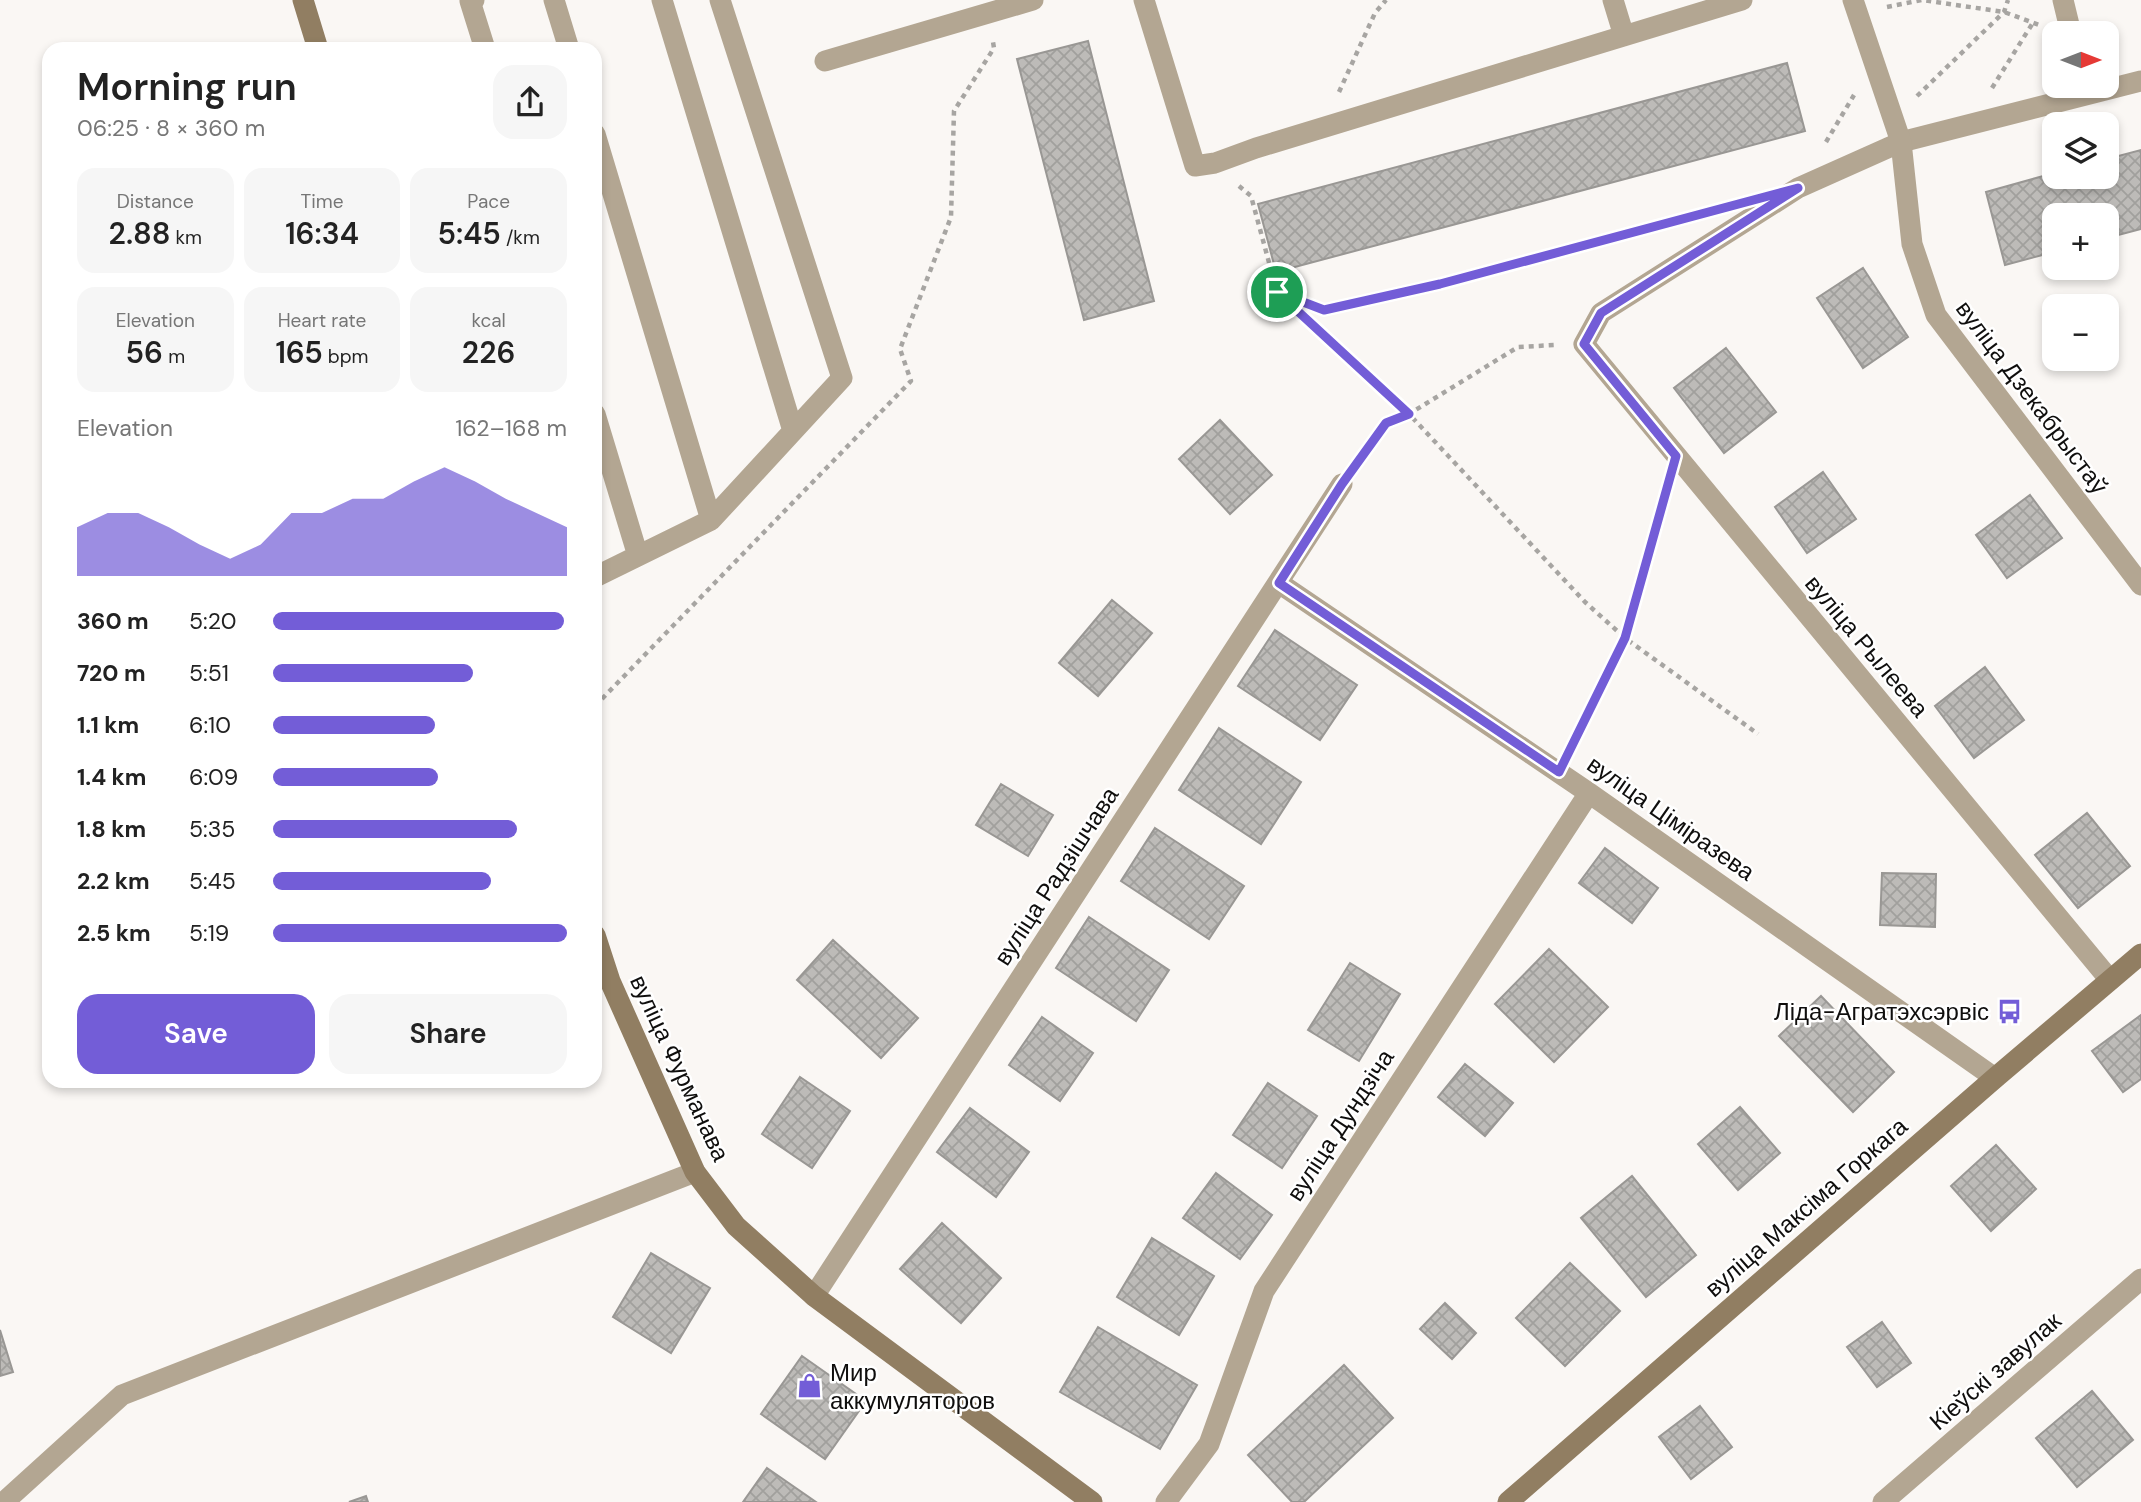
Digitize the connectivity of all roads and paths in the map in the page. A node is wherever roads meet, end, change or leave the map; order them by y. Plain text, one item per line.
1 (303, 0) edge
2 (474, 0) edge
3 (554, 0) edge
4 (662, 0) edge
5 (720, 0) edge
6 (1033, 0) edge
7 (1144, 0) edge
8 (1386, 0) edge
9 (1614, 0) edge
10 (1742, 0) edge
11 (2008, 0) edge
12 (2063, 0) edge
13 (1855, 6) edge
14 (2036, 11) dead end
15 (992, 12) junction
16 (2004, 12) junction
17 (2068, 21) edge
18 (2034, 23) junction
19 (2042, 25) edge
20 (1623, 36) junction
21 (316, 42) edge
22 (483, 42) edge
23 (567, 42) edge
24 (825, 61) dead end
25 (1874, 62) junction
26 (2141, 81) edge
27 (2119, 85) edge
28 (2061, 98) edge
29 (1893, 118) junction
30 (1969, 125) junction
31 (1322, 128) junction
32 (1826, 142) dead end
33 (1901, 142) junction
34 (602, 157) edge
35 (1215, 163) junction
36 (1705, 213) dead end
37 (1277, 292) junction
38 (1584, 344) junction
39 (1409, 414) junction
40 (793, 431) junction
41 (602, 437) edge
42 (1676, 456) junction
43 (1342, 484) joint
44 (711, 520) junction
45 (638, 556) junction
46 (602, 574) edge
47 (1279, 583) junction
48 (2141, 585) edge
49 (1625, 638) junction
50 (602, 699) edge
51 (1758, 734) dead end
52 (1559, 772) junction
53 (1589, 793) junction
54 (2141, 954) edge
55 (602, 956) edge
56 (2110, 980) junction
57 (1995, 1078) junction
58 (695, 1172) junction
59 (2141, 1279) edge
60 (814, 1296) junction
61 (4, 1502) edge
62 (1092, 1502) edge
63 (1166, 1502) edge
64 (1508, 1502) edge
65 (1884, 1502) edge

1 - 21 street
2 - 22 street
3 - 23 street
4 - 40 street
5 - 40 street
6 - 15 street
7 - 35 street
8 - 31 path
9 - 20 street
10 - 20 street
11 - 16 path
12 - 17 street
13 - 16 path
13 - 25 street, вуліца Дзекабрыстаў
14 - 18 path
15 - 24 street
15 - 50 path
16 - 18 path
16 - 29 path
18 - 19 path
18 - 30 path
20 - 31 street
25 - 29 street, вуліца Дзекабрыстаў
25 - 32 path
26 - 27 street
28 - 30 street
29 - 33 street, вуліца Дзекабрыстаў
30 - 33 street
31 - 35 street
33 - 38 street
33 - 48 street, вуліца Дзекабрыстаў
34 - 44 street
35 - 37 path
36 - 37 path
37 - 39 path
38 - 39 path
38 - 42 street, вуліца Рылеева
39 - 43 path
39 - 49 path
40 - 44 street
41 - 45 street
42 - 49 path
42 - 56 street, вуліца Рылеева
43 - 47 street, вуліца Радзішчава
44 - 45 street
45 - 46 street
47 - 52 street, вуліца Ціміразева
47 - 60 street, вуліца Радзішчава
49 - 51 path
49 - 52 path
52 - 53 street, вуліца Ціміразева
53 - 57 street, вуліца Ціміразева
53 - 63 street, вуліца Дундзіча
54 - 56 street, вуліца Максіма Горкага
55 - 58 street, вуліца Фурманава
56 - 57 street, вуліца Максіма Горкага
57 - 64 street, вуліца Максіма Горкага
58 - 60 street, вуліца Фурманава
58 - 61 street
59 - 65 street, Кіеўскі завулак
60 - 62 street, вуліца Фурманава

